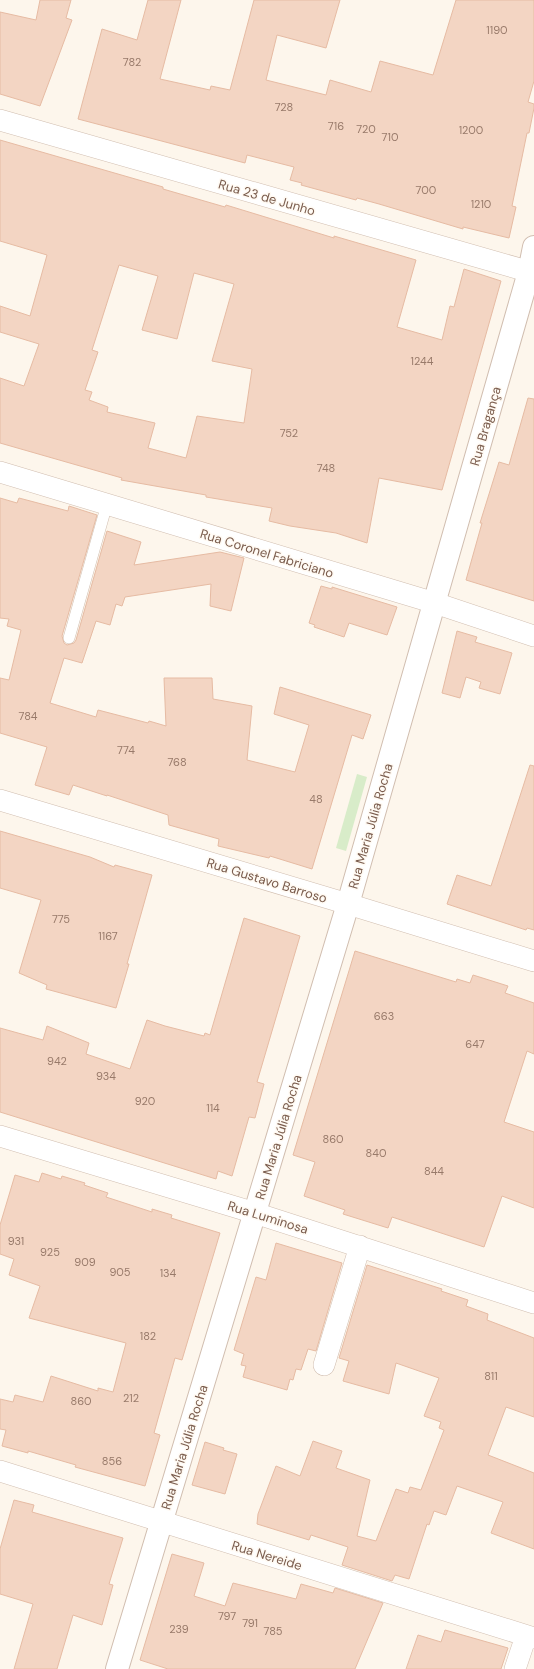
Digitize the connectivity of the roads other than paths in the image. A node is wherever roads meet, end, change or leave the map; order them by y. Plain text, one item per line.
1 (0, 120) edge
2 (534, 248) edge
3 (532, 272) edge
4 (0, 472) edge
5 (107, 504) junction
6 (435, 603) junction
7 (534, 636) edge
8 (69, 638) dead end
9 (0, 800) edge
10 (348, 904) junction
11 (534, 961) edge
12 (0, 1136) edge
13 (255, 1213) junction
14 (360, 1246) junction
15 (534, 1303) edge
16 (324, 1365) dead end
17 (0, 1471) edge
18 (162, 1522) junction
19 (530, 1637) edge
20 (117, 1669) edge
21 (515, 1669) edge

1 - 3 street, Rua 23 de Junho
2 - 3 street, Rua Bragança
3 - 6 street, Rua Bragança
4 - 5 street, Rua Coronel Fabriciano
5 - 6 street, Rua Coronel Fabriciano
5 - 8 lane
6 - 7 street, Rua Coronel Fabriciano
6 - 10 street, Rua Maria Júlia Rocha
9 - 10 street, Rua Gustavo Barroso
10 - 11 street, Rua Gustavo Barroso
10 - 13 street, Rua Maria Júlia Rocha
12 - 13 street, Rua Luminosa
13 - 14 street, Rua Luminosa
13 - 18 street, Rua Maria Júlia Rocha
14 - 15 street, Rua Luminosa
14 - 16 street
17 - 18 street, Rua Nereide
18 - 19 street, Rua Nereide
18 - 20 street, Rua Maria Júlia Rocha
19 - 21 street

